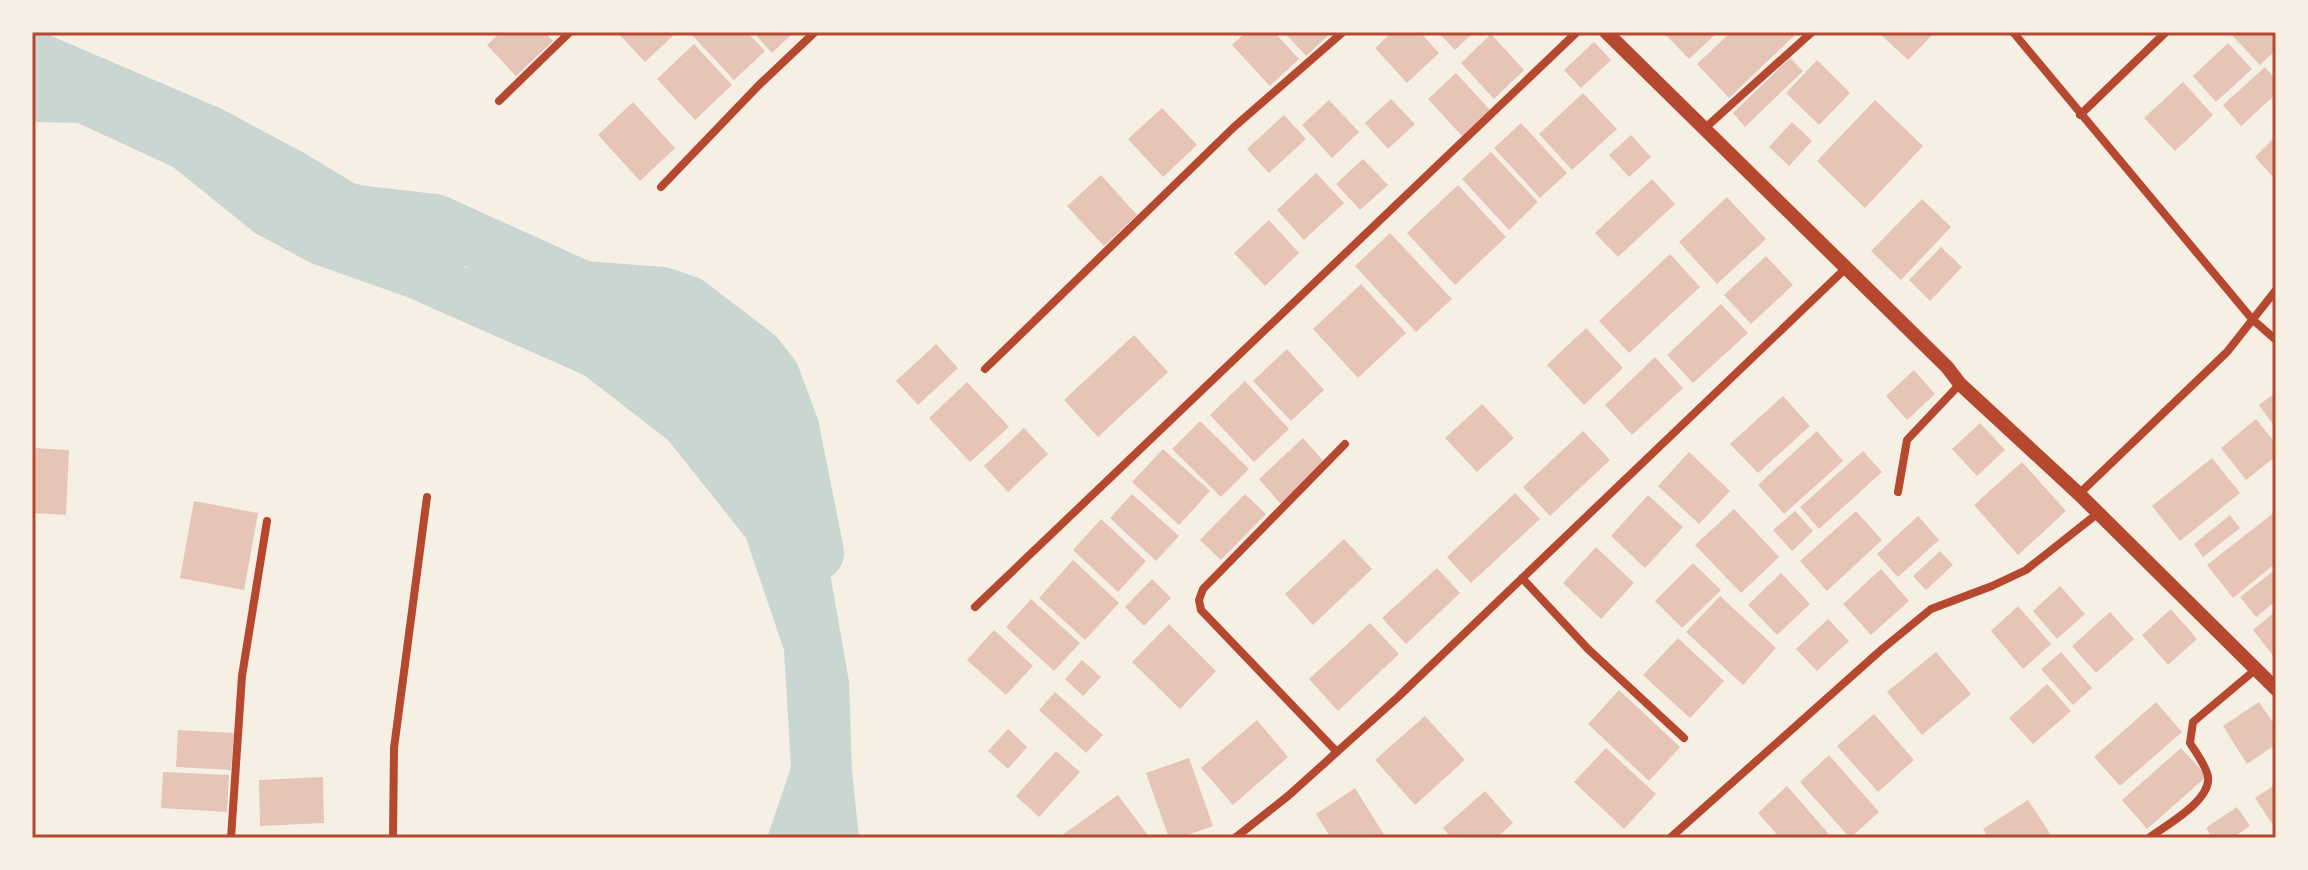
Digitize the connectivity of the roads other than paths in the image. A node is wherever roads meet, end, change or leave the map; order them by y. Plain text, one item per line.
1 (570, 32) edge
2 (815, 32) edge
3 (1343, 32) edge
4 (1577, 32) edge
5 (1606, 32) edge
6 (1812, 32) edge
7 (2013, 32) edge
8 (2166, 32) edge
9 (499, 101) dead end
10 (2080, 115) junction
11 (1704, 129) junction
12 (661, 187) dead end
13 (1846, 268) junction
14 (2276, 290) edge
15 (2252, 319) junction
16 (2276, 340) edge
17 (985, 369) dead end
18 (1960, 384) junction
19 (1345, 444) dead end
20 (1898, 492) dead end
21 (2079, 494) junction
22 (427, 497) dead end
23 (2097, 514) junction
24 (267, 521) dead end
25 (1522, 578) junction
26 (975, 607) dead end
27 (2255, 670) junction
28 (2276, 689) edge
29 (1684, 738) dead end
30 (1337, 752) junction
31 (231, 838) edge
32 (393, 838) edge
33 (1235, 838) edge
34 (1670, 838) edge
35 (2149, 838) edge

1 - 9 street
2 - 12 street
3 - 17 street
4 - 26 street
5 - 11 street
6 - 11 street
7 - 10 street
8 - 10 street
10 - 15 street
11 - 13 street
13 - 18 street
13 - 25 street
14 - 15 street
15 - 16 street
15 - 21 street
18 - 20 street
18 - 21 street
19 - 30 street
21 - 23 street
22 - 32 street
23 - 27 street
23 - 34 street
24 - 31 street
25 - 29 street
25 - 30 street
27 - 28 street
27 - 35 street
30 - 33 street

